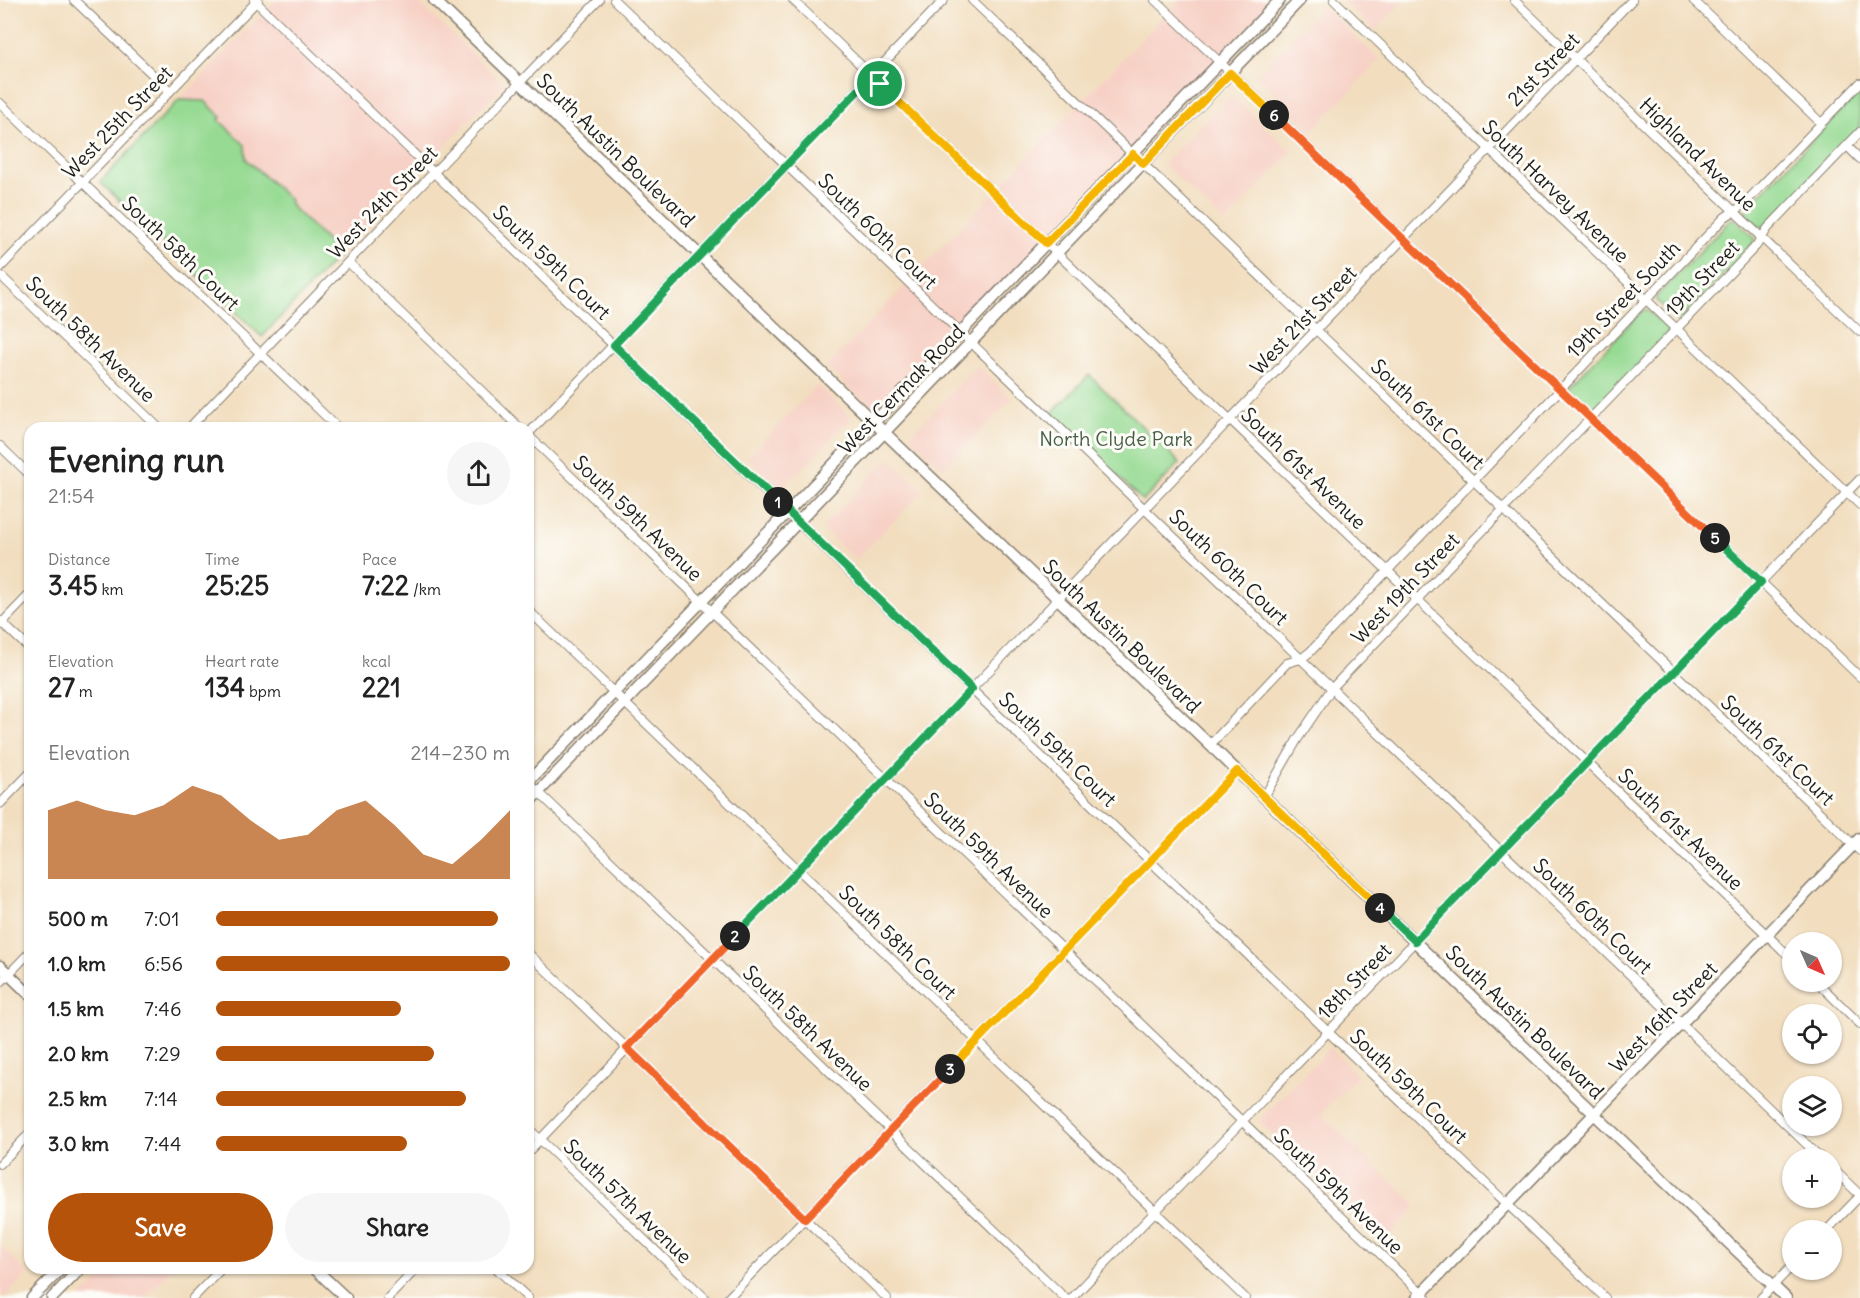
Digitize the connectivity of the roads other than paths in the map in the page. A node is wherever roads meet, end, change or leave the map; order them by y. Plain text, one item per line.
1 (74, 0) edge
2 (434, 0) edge
3 (599, 0) edge
4 (614, 0) edge
5 (793, 0) edge
6 (945, 0) edge
7 (972, 0) edge
8 (1155, 0) edge
9 (1280, 0) edge
10 (1300, 0) edge
11 (1334, 0) edge
12 (1514, 0) edge
13 (1632, 0) edge
14 (1692, 0) edge
15 (256, 1) edge
16 (1575, 59) junction
17 (1220, 62) junction
18 (1230, 73) junction
19 (872, 76) junction
20 (520, 82) junction
21 (1860, 83) edge
22 (170, 91) junction
23 (0, 103) edge
24 (1821, 123) junction
25 (1860, 132) edge
26 (1846, 146) junction
27 (1489, 149) junction
28 (1133, 154) junction
29 (1860, 159) edge
30 (1143, 164) junction
31 (786, 165) junction
32 (434, 172) junction
33 (82, 182) junction
34 (1733, 210) junction
35 (1762, 237) junction
36 (1403, 238) junction
37 (1046, 243) junction
38 (1056, 253) junction
39 (700, 256) junction
40 (348, 262) junction
41 (0, 268) edge
42 (0, 275) edge
43 (1646, 299) junction
44 (1677, 329) junction
45 (1316, 330) junction
46 (1860, 332) edge
47 (961, 333) junction
48 (971, 342) junction
49 (614, 345) junction
50 (261, 353) junction
51 (1561, 389) junction
52 (1591, 418) junction
53 (1230, 419) junction
54 (153, 422) edge
55 (195, 422) edge
56 (332, 422) edge
57 (514, 422) edge
58 (874, 423) junction
59 (534, 429) edge
60 (884, 432) junction
61 (534, 441) edge
62 (0, 446) edge
63 (24, 469) edge
64 (1860, 479) edge
65 (1474, 481) junction
66 (1847, 492) junction
67 (1860, 505) edge
68 (1144, 509) junction
69 (1503, 509) junction
70 (788, 512) junction
71 (799, 522) junction
72 (1388, 571) junction
73 (1761, 582) junction
74 (1058, 599) junction
75 (1417, 599) junction
76 (24, 600) edge
77 (702, 602) junction
78 (712, 612) junction
79 (534, 616) edge
80 (1, 623) edge
81 (24, 644) edge
82 (1301, 659) junction
83 (1674, 672) junction
84 (1860, 677) edge
85 (1332, 688) junction
86 (972, 689) junction
87 (615, 693) junction
88 (625, 703) junction
89 (1210, 745) junction
90 (1587, 762) junction
91 (1237, 771) junction
92 (534, 776) edge
93 (886, 778) junction
94 (24, 779) edge
95 (534, 788) edge
96 (538, 792) junction
97 (534, 796) edge
98 (1264, 796) junction
99 (0, 804) edge
100 (1858, 845) edge
101 (1502, 851) junction
102 (1150, 860) junction
103 (799, 869) junction
104 (1767, 934) junction
105 (1415, 941) junction
106 (1782, 949) edge
107 (1064, 950) junction
108 (24, 958) edge
109 (534, 959) edge
110 (712, 959) junction
111 (0, 966) edge
112 (9, 974) junction
113 (0, 983) edge
114 (24, 989) edge
115 (1827, 992) edge
116 (1681, 1024) junction
117 (1860, 1024) edge
118 (1328, 1031) junction
119 (977, 1040) junction
120 (627, 1048) junction
121 (1594, 1114) junction
122 (1242, 1121) junction
123 (890, 1130) junction
124 (534, 1134) edge
125 (24, 1139) edge
126 (540, 1139) junction
127 (534, 1146) edge
128 (1811, 1148) edge
129 (0, 1164) edge
130 (1842, 1178) edge
131 (1860, 1195) edge
132 (1508, 1204) junction
133 (1155, 1211) junction
134 (805, 1219) junction
135 (1836, 1220) edge
136 (56, 1274) edge
137 (75, 1274) edge
138 (216, 1274) edge
139 (320, 1274) edge
140 (411, 1274) edge
141 (502, 1274) edge
142 (1782, 1277) edge
143 (1773, 1286) junction
144 (1422, 1296) edge
145 (32, 1298) edge
146 (52, 1298) edge
147 (193, 1298) edge
148 (346, 1298) edge
149 (388, 1298) edge
150 (528, 1298) edge
151 (705, 1298) edge
152 (728, 1298) edge
153 (887, 1298) edge
154 (1065, 1298) edge
155 (1072, 1298) edge
156 (1245, 1298) edge
157 (1605, 1298) edge
158 (1761, 1298) edge
159 (1786, 1298) edge

1 - 22 street
2 - 20 street, South Austin Boulevard
3 - 20 street, West 24th Street
4 - 31 street, South 60th Court
5 - 19 street, South 61st Avenue
6 - 19 street
7 - 28 street, South 61st Court
8 - 17 street
9 - 17 street, West Cermak Road
10 - 18 street, West Cermak Road
11 - 27 street, South Harvey Avenue
12 - 16 street, Highland Avenue
13 - 16 street, 21st Street
14 - 24 street
15 - 22 street, West 25th Street
15 - 32 street, South 59th Court
16 - 27 street, 21st Street
16 - 34 street, Highland Avenue
17 - 18 street
17 - 28 street, West Cermak Road
18 - 30 street, West Cermak Road
18 - 36 street
19 - 31 street
19 - 37 street, South 61st Avenue
20 - 32 street, West 24th Street
20 - 39 street, South Austin Boulevard
21 - 24 street, 19th Street South
22 - 33 street, West 25th Street
23 - 33 street, South 58th Court
24 - 34 street, 19th Street South
25 - 26 street, 19th Street
26 - 29 street
26 - 35 street, 19th Street
27 - 36 street, 21st Street
27 - 43 street, South Harvey Avenue
28 - 30 street, South 61st Court
28 - 37 street, West Cermak Road
30 - 38 street, West Cermak Road
30 - 45 street, South 61st Court
31 - 39 street
31 - 47 street, South 60th Court
32 - 40 street, West 24th Street
32 - 49 street, South 59th Court
33 - 41 street, West 25th Street
33 - 50 street, South 58th Court
34 - 35 street, Highland Avenue
34 - 43 street, 19th Street South
35 - 44 street, 19th Street
35 - 46 street, Highland Avenue
36 - 45 street, West 21st Street
36 - 51 street
37 - 38 street, South 61st Avenue
37 - 47 street, West Cermak Road
38 - 48 street, West Cermak Road
38 - 53 street, South 61st Avenue
39 - 49 street
39 - 58 street, South Austin Boulevard
40 - 50 street, West 24th Street
40 - 57 street
42 - 54 street, South 58th Avenue
43 - 44 street, South Harvey Avenue
43 - 51 street, 19th Street South
44 - 52 street, 19th Street
44 - 66 street, South Harvey Avenue
45 - 53 street, West 21st Street
45 - 65 street, South 61st Court
47 - 48 street, South 60th Court
47 - 58 street, West Cermak Road
48 - 60 street, West Cermak Road
48 - 68 street, South 60th Court
49 - 59 street
49 - 70 street, South 59th Court
50 - 55 street, West 24th Street
50 - 56 street, South 58th Court
51 - 52 street
51 - 65 street, 19th Street South
52 - 69 street, West 19th Street
52 - 73 street
53 - 68 street, West 21st Street
53 - 72 street, South 61st Avenue
58 - 60 street, South Austin Boulevard
58 - 70 street, West Cermak Road
60 - 71 street, West Cermak Road
60 - 74 street, South Austin Boulevard
61 - 77 street, South 59th Avenue
62 - 63 street
64 - 66 street, 18th Street
65 - 69 street, South 61st Court
65 - 72 street, 19th Street South
66 - 67 street, South Harvey Avenue
66 - 73 street, 18th Street
68 - 74 street, West 21st Street
68 - 82 street, South 60th Court
69 - 75 street, West 19th Street
69 - 83 street, South 61st Court
70 - 71 street, South 59th Court
70 - 77 street, West Cermak Road
71 - 78 street, West Cermak Road
71 - 86 street, South 59th Court
72 - 75 street, South 61st Avenue
72 - 82 street, 19th Street South
73 - 83 street, 18th Street
73 - 84 street
74 - 86 street, West 21st Street
74 - 89 street, South Austin Boulevard
75 - 85 street, West 19th Street
75 - 90 street, South 61st Avenue
76 - 80 street
77 - 78 street, South 59th Avenue
77 - 87 street, West Cermak Road
78 - 88 street, West Cermak Road
78 - 93 street, South 59th Avenue
79 - 87 street, South 58th Court
80 - 81 street
82 - 85 street, South 60th Court
82 - 89 street, 19th Street South
83 - 90 street, 18th Street
83 - 100 street, South 61st Court
85 - 98 street, West 19th Street
85 - 101 street, South 60th Court
86 - 93 street, West 21st Street
86 - 102 street, South 59th Court
87 - 88 street, South 58th Court
87 - 92 street, West Cermak Road
88 - 96 street, West Cermak Road
88 - 103 street, South 58th Court
89 - 91 street, South Austin Boulevard
90 - 101 street, 18th Street
90 - 104 street, South 61st Avenue
91 - 98 street, South Austin Boulevard
91 - 102 street
93 - 103 street, West 21st Street
93 - 107 street, South 59th Avenue
94 - 99 street
95 - 96 street, South 58th Avenue
96 - 97 street, West Cermak Road
96 - 110 street, South 58th Avenue
98 - 105 street, South Austin Boulevard
100 - 104 street, West 16th Street
101 - 105 street, 18th Street
101 - 116 street, South 60th Court
102 - 107 street
102 - 118 street, South 59th Court
103 - 110 street, West 21st Street
103 - 119 street, South 58th Court
104 - 106 street, South 61st Avenue
104 - 116 street, West 16th Street
105 - 118 street, 18th Street
105 - 121 street, South Austin Boulevard
107 - 119 street
107 - 122 street, South 59th Avenue
108 - 112 street
109 - 120 street
110 - 120 street, West 21st Street
110 - 123 street, South 58th Avenue
111 - 112 street
112 - 113 street
112 - 114 street
115 - 117 street
116 - 121 street, West 16th Street
116 - 128 street, South 60th Court
118 - 122 street, 18th Street
118 - 132 street, South 59th Court
119 - 123 street
119 - 133 street, South 58th Court
120 - 126 street, West 21st Street
120 - 134 street
121 - 132 street, West 16th Street
121 - 143 street, South Austin Boulevard
122 - 133 street, 18th Street
122 - 144 street, South 59th Avenue
123 - 134 street
123 - 154 street, South 58th Avenue
124 - 126 street, South 57th Avenue
125 - 129 street
126 - 127 street, West 21st Street
126 - 151 street, South 57th Avenue
130 - 131 street
131 - 135 street
132 - 144 street, West 16th Street
132 - 157 street, South 59th Court
133 - 155 street, 18th Street
133 - 156 street, South 58th Court
134 - 152 street
134 - 153 street
136 - 145 street
137 - 146 street
138 - 147 street
139 - 148 street
140 - 149 street
141 - 150 street
142 - 143 street
143 - 158 street
143 - 159 street, South Austin Boulevard

